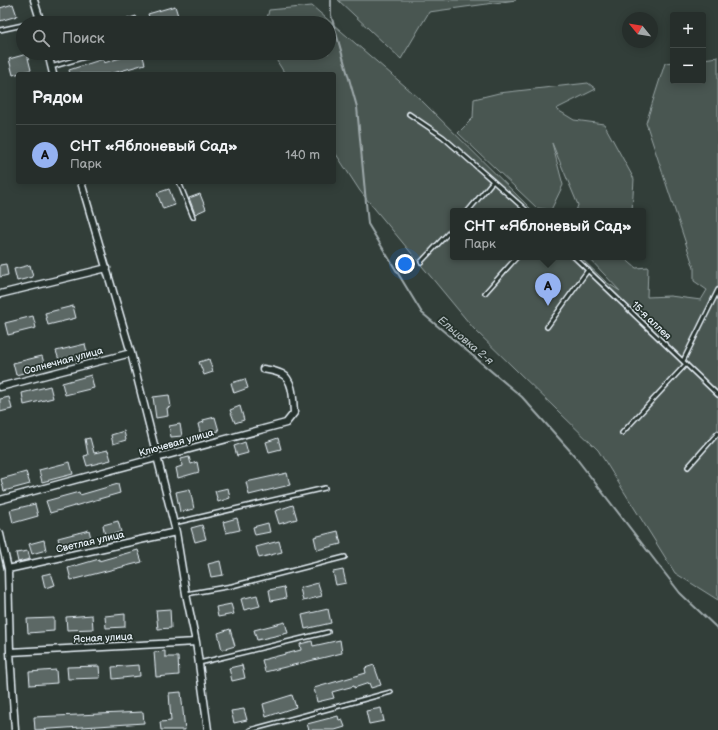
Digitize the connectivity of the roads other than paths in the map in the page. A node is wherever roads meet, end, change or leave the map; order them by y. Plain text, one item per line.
1 (36, 0) edge
2 (40, 16) edge
3 (16, 27) edge
4 (0, 30) edge
5 (50, 60) edge
6 (74, 60) edge
7 (51, 67) junction
8 (52, 72) edge
9 (409, 114) dead end
10 (493, 181) junction
11 (82, 184) edge
12 (180, 184) edge
13 (470, 208) edge
14 (524, 208) edge
15 (192, 217) dead end
16 (450, 231) edge
17 (514, 260) edge
18 (577, 260) edge
19 (422, 262) dead end
20 (107, 268) junction
21 (588, 270) junction
22 (718, 290) edge
23 (485, 293) dead end
24 (0, 294) edge
25 (713, 303) junction
26 (718, 305) edge
27 (547, 328) dead end
28 (131, 352) junction
29 (685, 362) junction
30 (263, 369) dead end
31 (0, 387) edge
32 (718, 395) edge
33 (622, 433) dead end
34 (718, 433) edge
35 (157, 458) junction
36 (688, 467) dead end
37 (325, 488) dead end
38 (0, 500) edge
39 (174, 523) junction
40 (176, 532) junction
41 (0, 534) edge
42 (345, 557) dead end
43 (8, 569) junction
44 (186, 594) junction
45 (328, 632) dead end
46 (196, 642) junction
47 (10, 652) junction
48 (199, 663) junction
49 (391, 692) dead end
50 (15, 730) edge
51 (208, 730) edge
52 (250, 730) edge

1 - 2 street
3 - 4 lane
5 - 7 street
6 - 7 lane
7 - 8 street
9 - 10 lane
10 - 13 lane
10 - 14 lane
11 - 20 street
12 - 15 lane
16 - 19 lane
17 - 23 lane
18 - 21 lane, 15-я аллея
20 - 24 street
20 - 28 street
21 - 27 lane
21 - 29 lane, 15-я аллея
22 - 25 lane
25 - 26 lane
25 - 29 lane
28 - 31 street, Солнечная улица
28 - 35 street
29 - 32 lane, 15-я аллея
29 - 33 lane
30 - 35 street, Ключевая улица
34 - 36 lane
35 - 38 street, Ключевая улица
35 - 39 street
37 - 39 lane
39 - 40 street
40 - 43 street, Светлая улица
40 - 44 street
41 - 43 street
42 - 44 lane
43 - 47 street
44 - 46 street
45 - 48 lane
46 - 47 street, Ясная улица
46 - 48 street
47 - 50 street
48 - 51 street
49 - 52 lane

